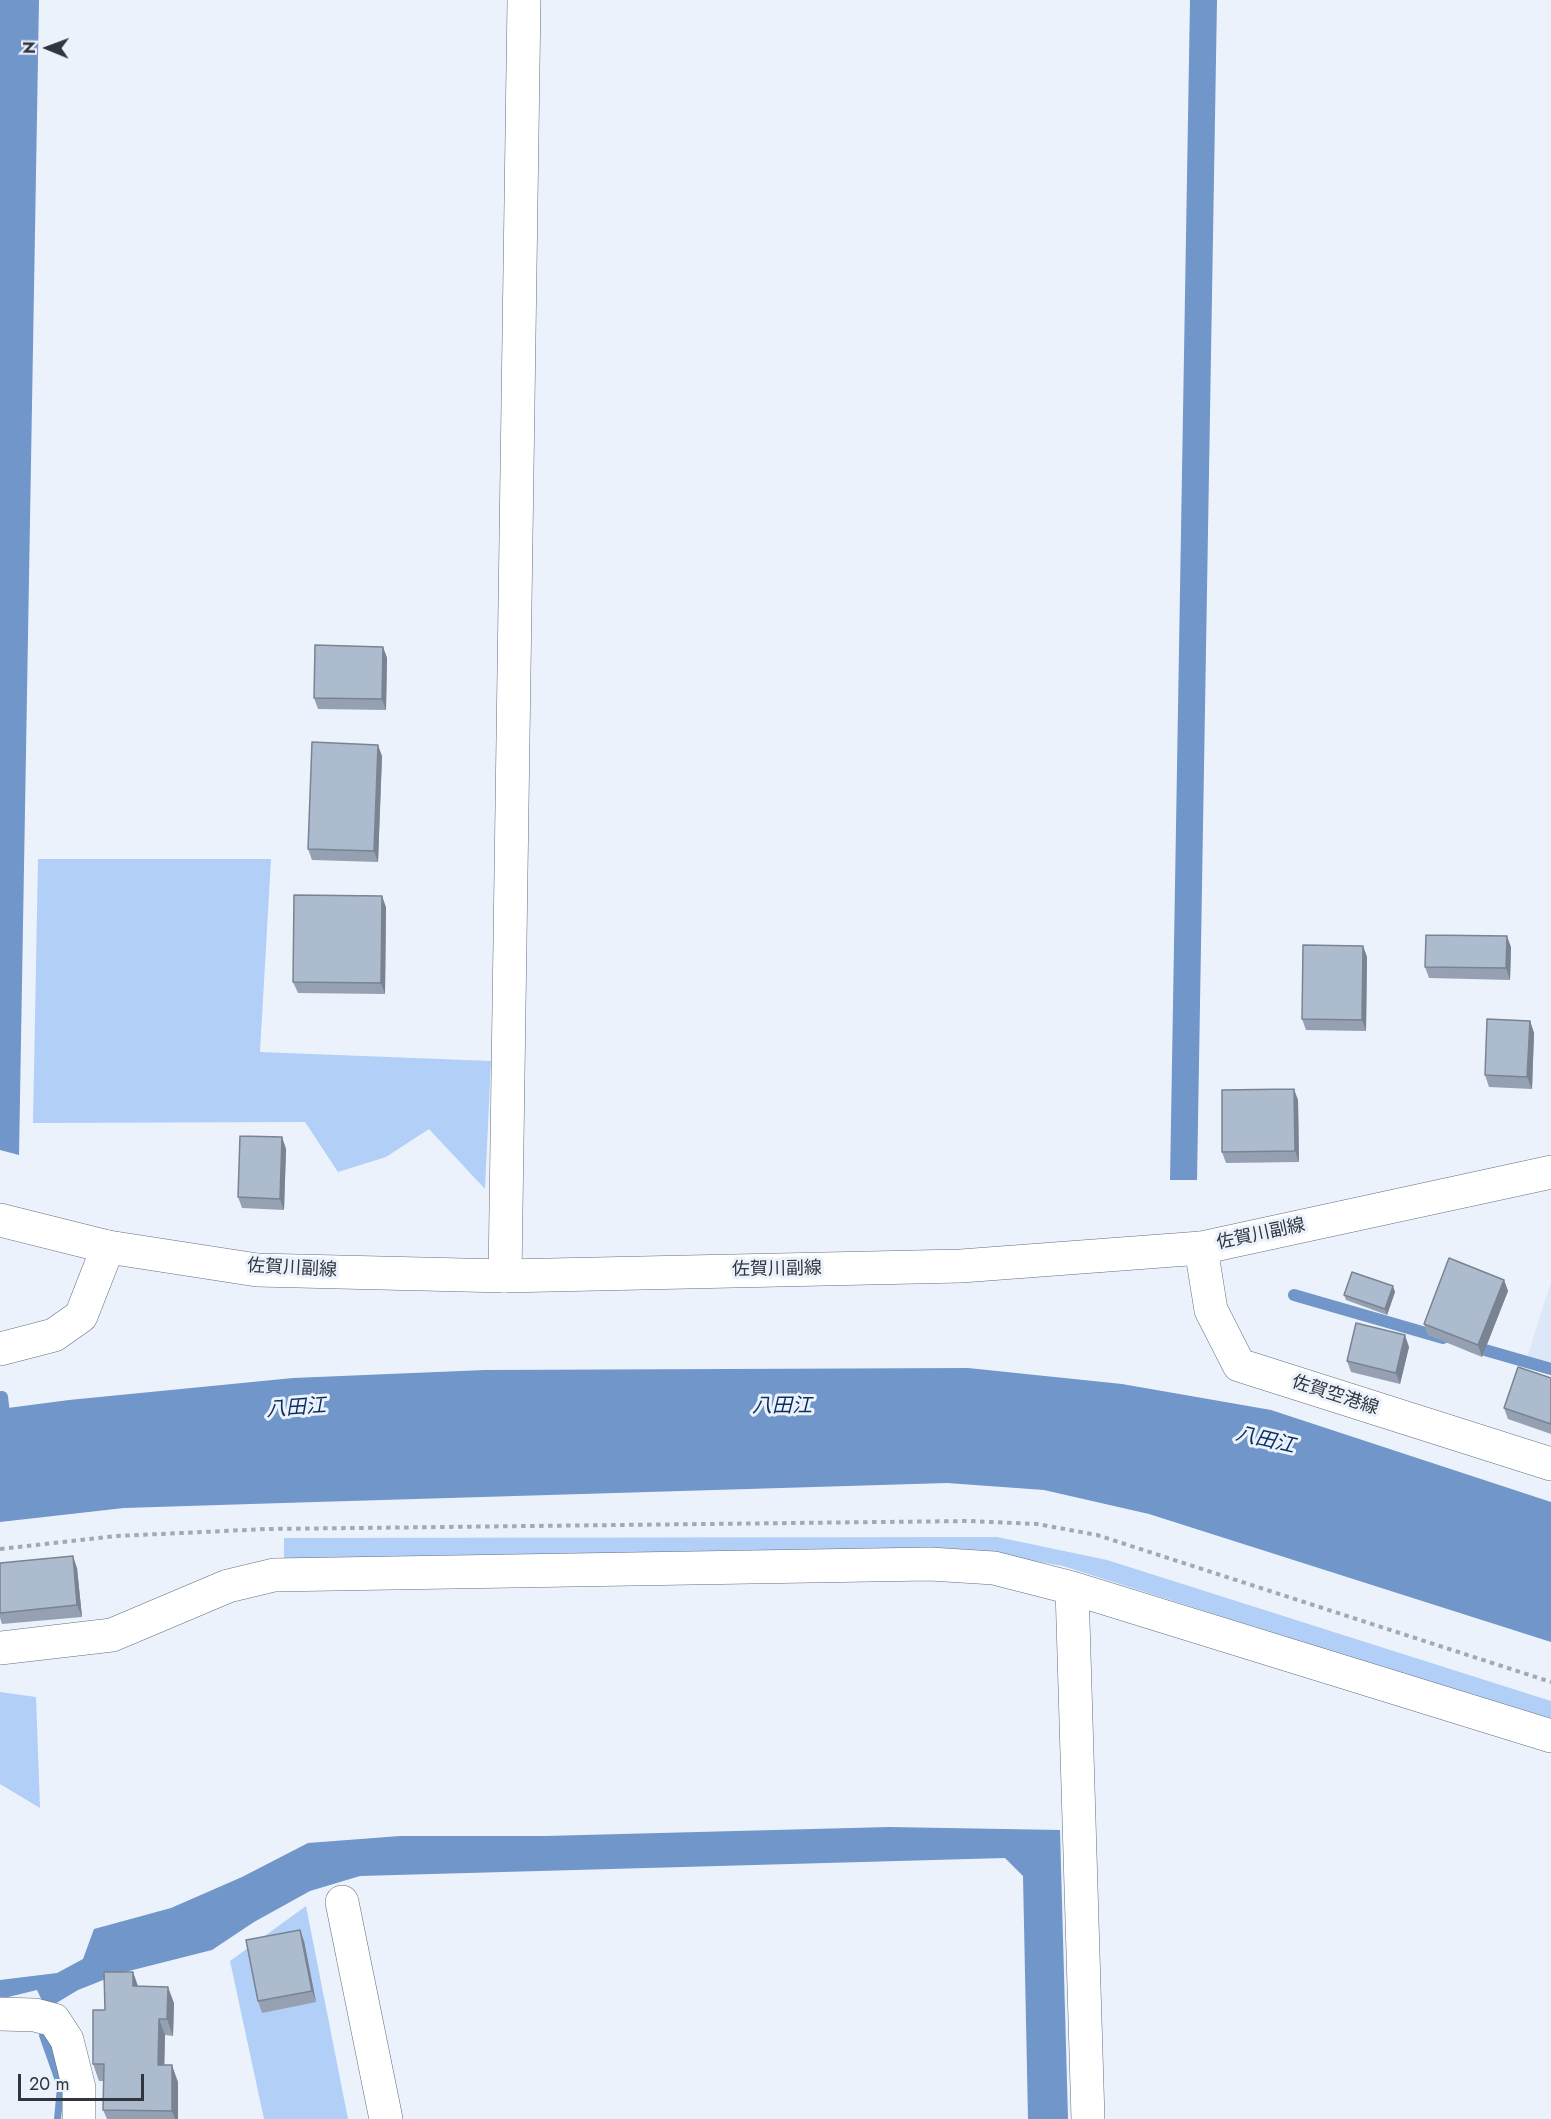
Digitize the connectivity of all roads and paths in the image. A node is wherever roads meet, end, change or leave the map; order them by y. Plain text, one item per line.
1 (524, 0) edge
2 (1551, 1172) edge
3 (0, 1220) edge
4 (108, 1247) junction
5 (1201, 1248) junction
6 (505, 1276) junction
7 (0, 1349) edge
8 (1551, 1464) edge
9 (1072, 1588) junction
10 (0, 1648) edge
11 (1551, 1736) edge
12 (342, 1902) dead end
13 (0, 2014) edge
14 (79, 2119) edge
15 (387, 2119) edge
16 (1088, 2119) edge

1 - 6 street
2 - 5 street, 佐賀川副線
3 - 4 street, 佐賀川副線
4 - 6 street, 佐賀川副線
4 - 7 street
5 - 6 street, 佐賀川副線
5 - 8 street, 佐賀空港線
9 - 10 street
9 - 11 street
9 - 16 street
12 - 15 street
13 - 14 street

